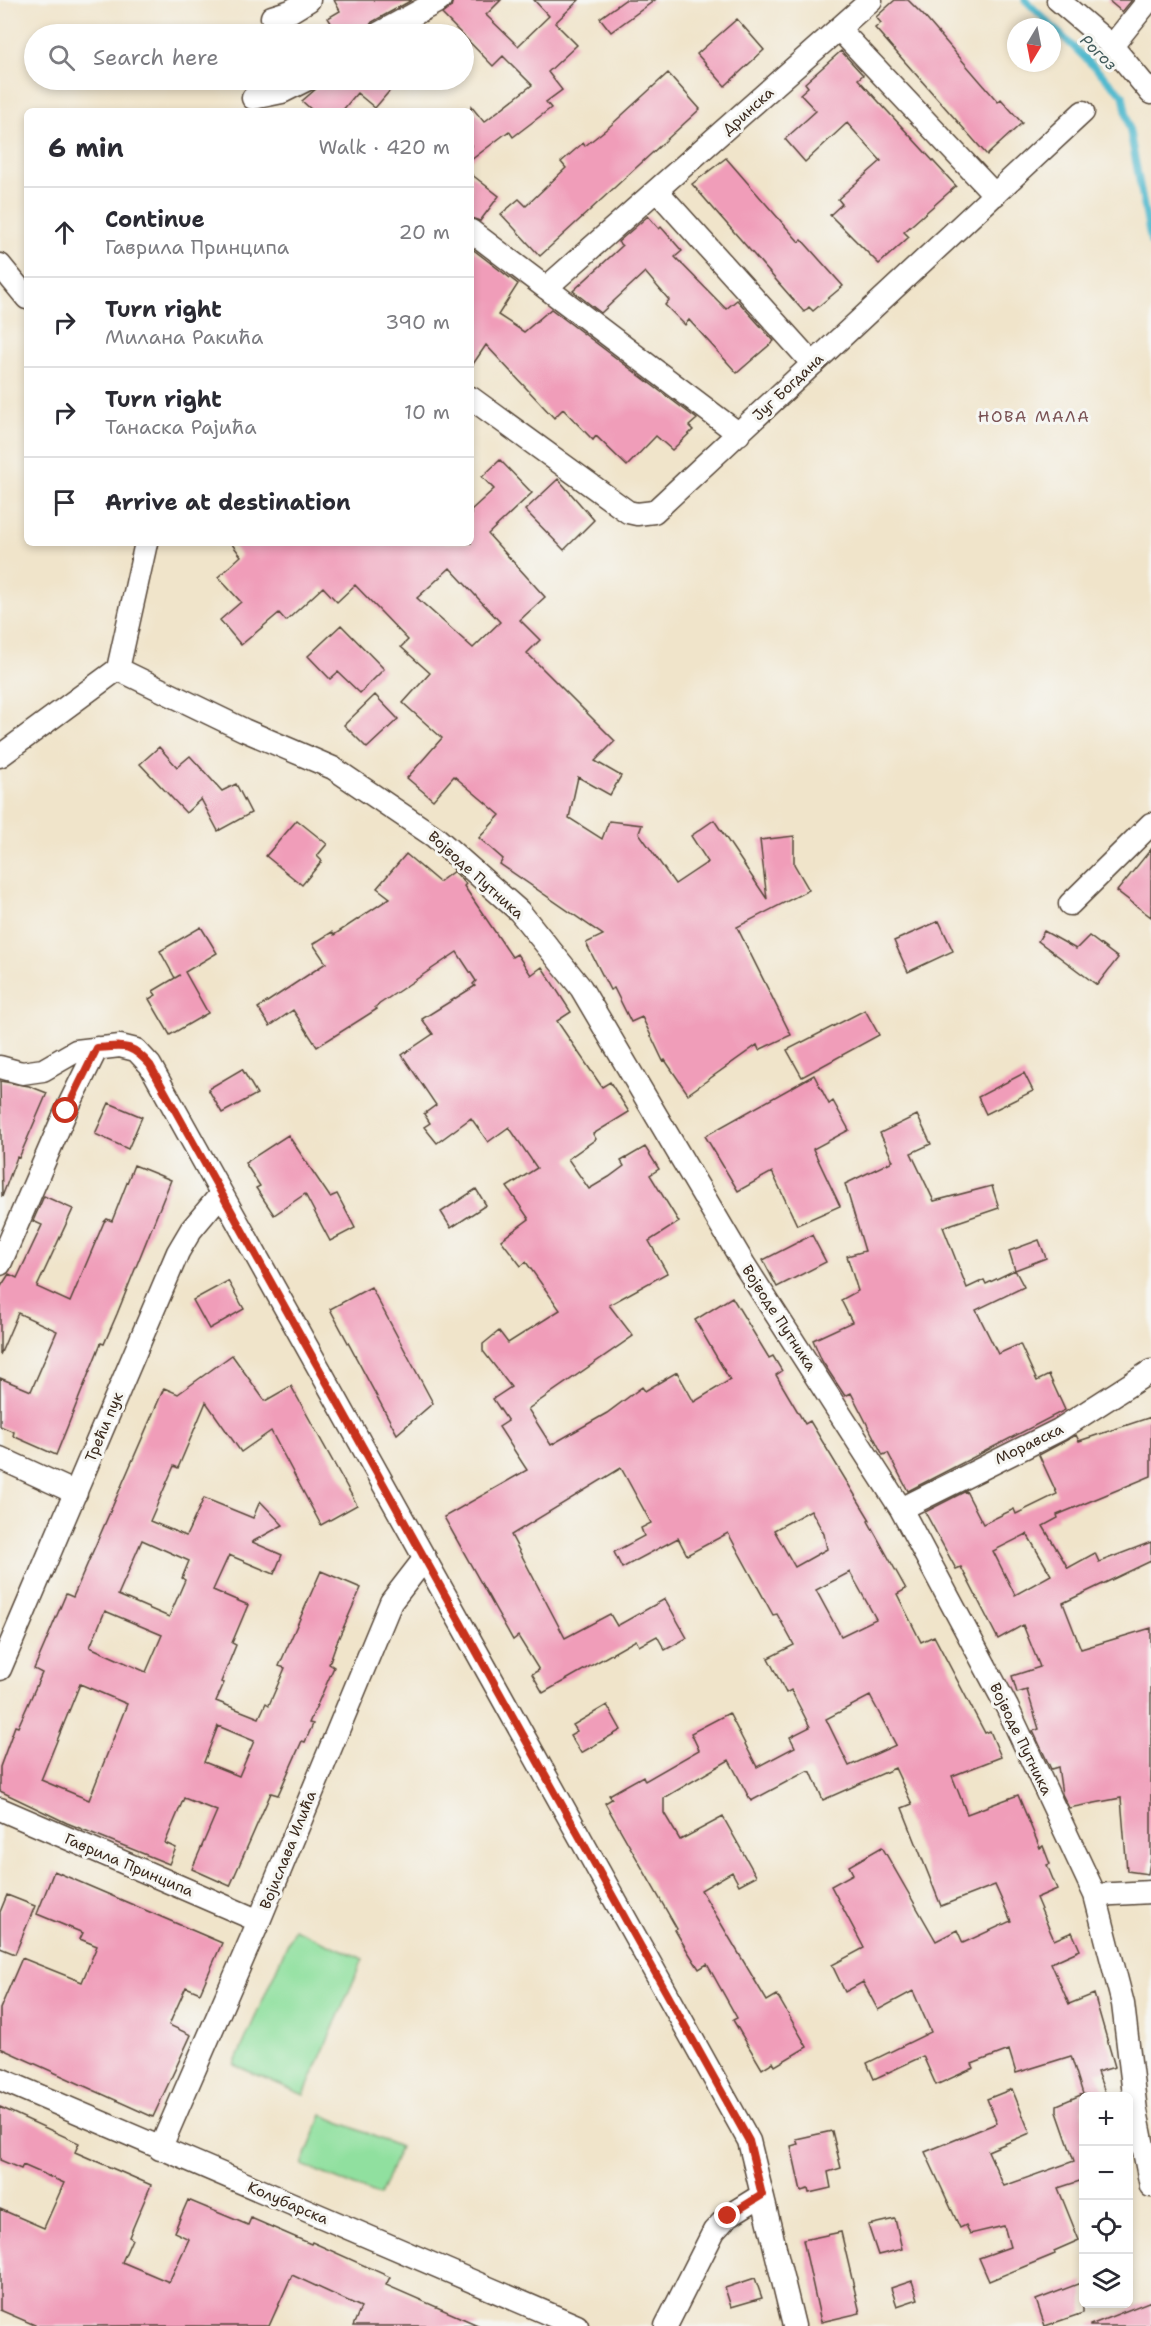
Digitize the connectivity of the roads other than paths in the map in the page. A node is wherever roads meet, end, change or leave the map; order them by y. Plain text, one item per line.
1 (309, 0) edge
2 (440, 0) edge
3 (871, 0) edge
4 (1058, 0) edge
5 (1149, 0) edge
6 (271, 17) edge
7 (396, 24) edge
8 (839, 29) junction
9 (1112, 46) junction
10 (284, 90) edge
11 (1151, 93) edge
12 (253, 96) edge
13 (1083, 112) dead end
14 (658, 192) junction
15 (995, 195) junction
16 (474, 233) edge
17 (0, 265) edge
18 (546, 288) junction
19 (24, 294) edge
20 (813, 364) junction
21 (474, 400) edge
22 (739, 434) junction
23 (145, 546) edge
24 (118, 669) junction
25 (0, 756) edge
26 (1151, 824) edge
27 (1070, 904) dead end
28 (97, 1048) junction
29 (0, 1067) edge
30 (222, 1194) junction
31 (0, 1264) edge
32 (1151, 1371) edge
33 (0, 1458) edge
34 (76, 1493) junction
35 (901, 1509) junction
36 (425, 1558) junction
37 (0, 1669) edge
38 (0, 1809) edge
39 (1151, 1892) edge
40 (1095, 1895) junction
41 (259, 1921) junction
42 (0, 2079) edge
43 (160, 2149) junction
44 (1151, 2186) edge
45 (762, 2195) junction
46 (577, 2326) edge
47 (666, 2326) edge
48 (794, 2326) edge

1 - 6 street
2 - 7 street
3 - 8 street, Дринска
4 - 9 street
5 - 9 street
8 - 14 street, Дринска
8 - 15 street
9 - 11 street
10 - 12 street
13 - 15 street, Југ Богдана
14 - 18 street, Дринска
14 - 20 street
15 - 20 street, Југ Богдана
16 - 18 street
17 - 19 street
18 - 22 street
20 - 22 street, Југ Богдана
21 - 22 street, Југ Богдана
23 - 24 street
24 - 25 street
24 - 35 street, Војводе Путника
26 - 27 street
28 - 29 street
28 - 30 street
28 - 31 street
30 - 34 street, Трећи пук
30 - 36 street
32 - 35 street, Моравска
33 - 34 street
34 - 37 street, Трећи пук
35 - 40 street, Војводе Путника
36 - 41 street, Војислава Илића
36 - 45 street
38 - 41 street, Гаврила Принципа
39 - 40 street
40 - 44 street, Војводе Путника
41 - 43 street, Војислава Илића
42 - 43 street, Колубарска
43 - 46 street, Колубарска
45 - 47 street
45 - 48 street

